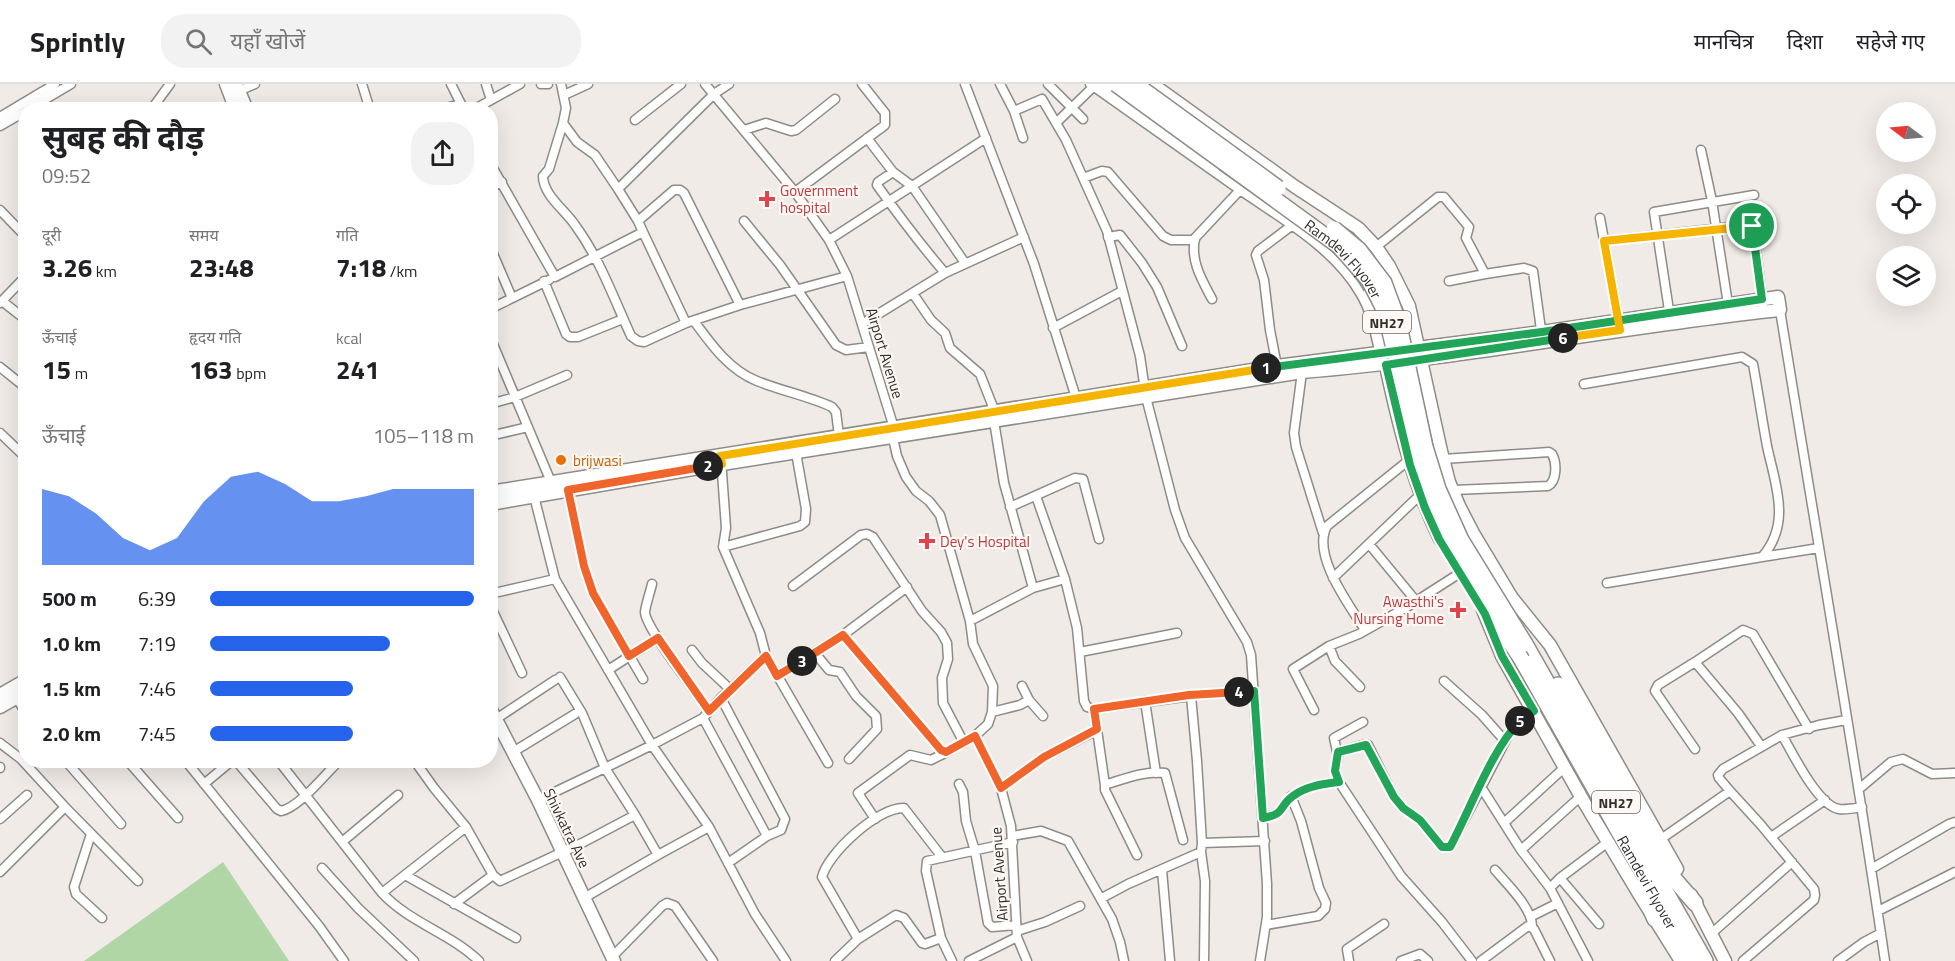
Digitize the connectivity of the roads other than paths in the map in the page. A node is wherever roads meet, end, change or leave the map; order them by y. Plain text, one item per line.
1 (55, 84) edge
2 (71, 84) edge
3 (170, 84) edge
4 (255, 84) edge
5 (362, 84) edge
6 (451, 84) edge
7 (486, 84) edge
8 (520, 84) edge
9 (541, 84) edge
10 (548, 84) edge
11 (561, 84) edge
12 (588, 84) edge
13 (681, 84) edge
14 (705, 84) edge
15 (729, 84) edge
16 (862, 84) edge
17 (965, 84) edge
18 (1000, 84) edge
19 (1048, 84) edge
20 (1116, 84) edge
21 (1135, 84) edge
22 (1152, 84) edge
23 (1095, 85) edge
24 (233, 88) edge
25 (564, 94) junction
26 (714, 94) junction
27 (835, 99) dead end
28 (491, 100) junction
29 (25, 102) edge
30 (47, 102) edge
31 (157, 102) edge
32 (243, 102) edge
33 (368, 102) edge
34 (460, 102) edge
35 (487, 102) edge
36 (18, 106) edge
37 (1071, 108) junction
38 (1014, 111) junction
39 (18, 115) edge
40 (0, 117) edge
41 (1083, 119) dead end
42 (635, 120) dead end
43 (563, 123) junction
44 (1056, 123) junction
45 (0, 126) edge
46 (744, 130) junction
47 (867, 138) junction
48 (986, 138) junction
49 (1023, 138) dead end
50 (1701, 150) dead end
51 (893, 171) junction
52 (498, 176) edge
53 (1083, 178) junction
54 (502, 182) junction
55 (498, 184) edge
56 (912, 186) junction
57 (618, 189) junction
58 (1240, 190) junction
59 (795, 192) junction
60 (1754, 195) dead end
61 (888, 201) junction
62 (1712, 201) junction
63 (0, 210) edge
64 (1600, 218) dead end
65 (638, 221) junction
66 (744, 221) dead end
67 (1291, 226) junction
68 (18, 229) edge
69 (1715, 229) junction
70 (643, 232) junction
71 (1658, 235) junction
72 (1023, 237) junction
73 (1108, 237) junction
74 (829, 240) junction
75 (1195, 240) junction
76 (1604, 241) junction
77 (1376, 247) junction
78 (595, 256) junction
79 (965, 263) junction
80 (498, 264) edge
81 (945, 273) junction
82 (1485, 274) junction
83 (848, 276) junction
84 (555, 277) junction
85 (544, 281) junction
86 (1449, 281) dead end
87 (18, 284) edge
88 (798, 290) junction
89 (1122, 291) junction
90 (512, 298) junction
91 (916, 298) dead end
92 (1212, 299) dead end
93 (1, 302) edge
94 (1728, 304) junction
95 (498, 305) edge
96 (740, 305) junction
97 (1763, 305) junction
98 (1780, 310) junction
99 (18, 314) edge
100 (1670, 318) junction
101 (623, 319) junction
102 (690, 322) junction
103 (862, 324) junction
104 (1619, 325) junction
105 (1053, 328) junction
106 (1542, 336) junction
107 (1182, 346) dead end
108 (869, 347) junction
109 (1420, 353) junction
110 (1384, 357) junction
111 (498, 361) edge
112 (1277, 366) junction
113 (0, 367) edge
114 (1302, 372) junction
115 (567, 375) dead end
116 (18, 382) edge
117 (1584, 384) dead end
118 (1146, 393) junction
119 (515, 397) junction
120 (498, 402) edge
121 (1078, 403) junction
122 (994, 417) junction
123 (528, 427) junction
124 (0, 433) edge
125 (893, 433) junction
126 (498, 434) edge
127 (841, 441) junction
128 (795, 448) junction
129 (18, 450) edge
130 (1443, 459) junction
131 (721, 460) junction
132 (1409, 460) junction
133 (551, 482) junction
134 (567, 485) junction
135 (1453, 490) junction
136 (498, 491) edge
137 (1420, 495) junction
138 (534, 496) junction
139 (1036, 496) junction
140 (498, 503) edge
141 (1010, 507) junction
142 (1323, 533) junction
143 (1099, 539) dead end
144 (1369, 544) junction
145 (723, 547) junction
146 (1819, 548) junction
147 (1762, 557) junction
148 (1460, 573) junction
149 (1333, 578) junction
150 (555, 579) junction
151 (1065, 579) junction
152 (1607, 583) dead end
153 (652, 584) dead end
154 (793, 586) dead end
155 (907, 587) junction
156 (1033, 588) junction
157 (498, 592) edge
158 (1416, 601) junction
159 (970, 621) junction
160 (498, 622) edge
161 (1365, 630) junction
162 (1177, 633) dead end
163 (843, 635) junction
164 (658, 638) junction
165 (1525, 644) junction
166 (1329, 646) junction
167 (692, 650) dead end
168 (1080, 652) junction
169 (815, 653) junction
170 (629, 656) junction
171 (766, 656) junction
172 (1522, 660) junction
173 (1695, 662) junction
174 (608, 670) junction
175 (522, 673) dead end
176 (777, 676) junction
177 (643, 679) dead end
178 (1444, 681) dead end
179 (18, 685) edge
180 (1022, 686) dead end
181 (1360, 687) dead end
182 (731, 690) junction
183 (1254, 691) junction
184 (0, 695) edge
185 (1189, 695) junction
186 (18, 696) edge
187 (721, 698) junction
188 (1029, 700) junction
189 (1145, 702) junction
190 (0, 707) edge
191 (1094, 709) junction
192 (1314, 710) dead end
193 (498, 711) edge
194 (1534, 711) junction
195 (992, 712) junction
196 (575, 714) dead end
197 (706, 715) junction
198 (1043, 716) dead end
199 (1846, 720) junction
200 (1363, 722) dead end
201 (498, 724) edge
202 (1097, 729) junction
203 (1809, 729) junction
204 (1782, 735) junction
205 (975, 736) junction
206 (1505, 741) junction
207 (0, 743) edge
208 (964, 743) junction
209 (652, 745) junction
210 (1761, 746) junction
211 (1695, 749) dead end
212 (946, 752) junction
213 (1338, 752) junction
214 (513, 753) junction
215 (18, 757) edge
216 (849, 759) dead end
217 (828, 763) dead end
218 (1565, 767) junction
219 (29, 768) edge
220 (72, 768) edge
221 (134, 768) edge
222 (191, 768) edge
223 (220, 768) edge
224 (242, 768) edge
225 (284, 768) edge
226 (330, 768) edge
227 (420, 768) edge
228 (605, 768) junction
229 (1156, 773) junction
230 (1955, 773) edge
231 (1339, 782) junction
232 (204, 784) junction
233 (959, 784) dead end
234 (1105, 785) junction
235 (1481, 787) junction
236 (1001, 788) junction
237 (1859, 789) junction
238 (1730, 791) junction
239 (27, 795) dead end
240 (305, 795) junction
241 (398, 795) dead end
242 (1291, 796) junction
243 (1581, 796) junction
244 (538, 800) junction
245 (1825, 800) junction
246 (65, 807) junction
247 (1862, 807) junction
248 (635, 815) junction
249 (178, 818) dead end
250 (1263, 818) junction
251 (0, 819) edge
252 (875, 819) junction
253 (1955, 822) edge
254 (1504, 823) junction
255 (121, 824) dead end
256 (466, 827) junction
257 (709, 827) junction
258 (91, 834) junction
259 (767, 836) junction
260 (1771, 837) junction
261 (1012, 839) junction
262 (1661, 839) junction
263 (1183, 840) dead end
264 (1265, 841) junction
265 (342, 842) junction
266 (1608, 842) junction
267 (1201, 848) junction
268 (1521, 850) junction
269 (562, 851) junction
270 (975, 851) junction
271 (658, 855) junction
272 (1137, 855) dead end
273 (942, 857) junction
274 (1792, 862) junction
275 (728, 863) junction
276 (322, 868) dead end
277 (1871, 869) junction
278 (1162, 870) junction
279 (1495, 870) dead end
280 (0, 872) edge
281 (1955, 872) edge
282 (493, 875) junction
283 (405, 876) junction
284 (1560, 878) junction
285 (138, 881) dead end
286 (1550, 888) junction
287 (382, 893) junction
288 (584, 898) junction
289 (1102, 898) junction
290 (1558, 903) junction
291 (1695, 903) junction
292 (454, 904) junction
293 (1080, 906) dead end
294 (1878, 911) junction
295 (1532, 916) junction
296 (102, 918) dead end
297 (1654, 919) junction
298 (1383, 924) dead end
299 (1599, 924) dead end
300 (1266, 925) junction
301 (1532, 927) junction
302 (1017, 931) junction
303 (1881, 933) junction
304 (1711, 934) junction
305 (516, 938) dead end
306 (941, 938) junction
307 (858, 939) junction
308 (613, 959) edge
309 (344, 961) edge
310 (414, 961) edge
311 (479, 961) edge
312 (713, 961) edge
313 (786, 961) edge
314 (835, 961) edge
315 (952, 961) edge
316 (969, 961) edge
317 (1027, 961) edge
318 (1124, 961) edge
319 (1170, 961) edge
320 (1204, 961) edge
321 (1260, 961) edge
322 (1349, 961) edge
323 (1401, 961) edge
324 (1428, 961) edge
325 (1472, 961) edge
326 (1481, 961) edge
327 (1550, 961) edge
328 (1588, 961) edge
329 (1681, 961) edge
330 (1692, 961) edge
331 (1705, 961) edge
332 (1725, 961) edge
333 (1743, 961) edge
334 (1838, 961) edge
335 (1885, 961) edge

1 - 29 street
2 - 30 street
3 - 31 street
4 - 24 street
5 - 33 street
6 - 34 street
7 - 28 street
8 - 28 street
9 - 10 street
11 - 25 street
12 - 25 street
13 - 42 street
14 - 26 street, Airport Avenue
15 - 26 street
16 - 47 street
17 - 48 street
18 - 38 street
19 - 37 street
20 - 172 highway, Ramdevi Flyover / NH27, bridge
21 - 165 highway, Ramdevi Flyover / NH27, bridge
22 - 77 main road
23 - 37 street
23 - 58 street
23 - 110 main road
24 - 32 main road
25 - 43 street
26 - 46 street, Airport Avenue
26 - 57 street
27 - 46 street
28 - 35 street
36 - 40 street
37 - 41 street
37 - 44 street
38 - 44 street
38 - 49 street
39 - 45 street
43 - 57 street
43 - 78 street
44 - 53 street
46 - 59 street, Airport Avenue
47 - 51 street
47 - 59 street
48 - 56 street
48 - 72 street
50 - 62 street
51 - 56 street
51 - 61 street
52 - 54 street
53 - 73 street
53 - 75 street
54 - 55 street
54 - 84 street
56 - 61 street
56 - 79 street
57 - 65 street
58 - 67 street
58 - 75 street
59 - 74 street, Airport Avenue
60 - 62 street
61 - 74 street
61 - 81 street
62 - 69 street
62 - 71 street
63 - 68 street
64 - 76 street
65 - 70 street
65 - 96 street
66 - 88 street
67 - 110 street
67 - 112 street
69 - 71 street
69 - 94 street
69 - 97 street
70 - 78 street
70 - 102 street
71 - 76 street
71 - 100 street
72 - 79 street
72 - 105 street
73 - 89 street
73 - 107 street
74 - 83 street, Airport Avenue
75 - 92 street
76 - 104 street
77 - 82 street
77 - 109 main road
78 - 84 street
78 - 101 street
79 - 81 street
80 - 90 street
81 - 103 street
82 - 86 street
82 - 106 street
83 - 88 street
83 - 103 street, Airport Avenue
84 - 85 street
85 - 90 street
85 - 101 street
87 - 93 street
88 - 96 street
88 - 108 street
89 - 105 street
89 - 118 street
90 - 95 street
91 - 122 street
93 - 99 street
94 - 97 main road
94 - 100 main road
96 - 102 street
97 - 98 main road
97 - 98 main road
97 - 100 main road
98 - 146 street
100 - 104 main road
101 - 102 street
102 - 127 street
103 - 108 street, Airport Avenue
104 - 106 main road
105 - 121 street
106 - 109 main road
108 - 125 street, Airport Avenue
109 - 110 main road
109 - 130 main road
110 - 112 main road
110 - 114 main road
110 - 132 main road
111 - 119 street
112 - 118 main road
113 - 116 street
114 - 118 main road
114 - 142 street
115 - 119 street
117 - 147 street
118 - 121 main road
118 - 183 street
119 - 120 street
119 - 123 street
121 - 122 main road
122 - 125 main road
122 - 141 street
123 - 126 street
123 - 133 street
124 - 129 street
125 - 127 main road
125 - 159 street, Airport Avenue
127 - 128 main road
128 - 131 main road
128 - 145 street
130 - 135 main road
130 - 135 street
131 - 134 main road
131 - 145 street
132 - 137 main road
132 - 142 street
133 - 134 main road
133 - 136 main road
134 - 138 main road
134 - 170 street
135 - 262 main road
137 - 144 street
137 - 148 main road
138 - 140 main road
138 - 150 street
139 - 141 street
139 - 143 street
139 - 151 street
141 - 156 street
142 - 149 street
144 - 149 street
144 - 158 street
145 - 171 street
146 - 147 street
146 - 199 street
147 - 152 street
148 - 158 street
148 - 194 main road
149 - 161 street
150 - 157 street
150 - 174 street
151 - 156 street
151 - 168 street
153 - 164 street
154 - 155 street
155 - 163 street
155 - 208 street
156 - 159 street
158 - 161 street
159 - 195 street, Airport Avenue
160 - 175 street
161 - 166 street
162 - 168 street
163 - 169 street
163 - 212 street
164 - 170 street
164 - 197 street
165 - 291 highway
165 - 331 highway, Ramdevi Flyover / NH27
166 - 181 street
166 - 192 street
167 - 182 street
168 - 191 street
169 - 176 street
169 - 216 street
170 - 174 street
170 - 177 street
171 - 176 street
171 - 182 street
172 - 297 highway
172 - 330 highway, Ramdevi Flyover / NH27
173 - 203 street
173 - 210 street
173 - 211 street
174 - 209 street
176 - 217 street
178 - 206 street
179 - 184 main road
180 - 188 street
182 - 187 street
183 - 185 street
183 - 250 street
185 - 189 street
185 - 267 street
186 - 190 main road
187 - 197 street
187 - 259 street
188 - 195 street
188 - 198 street
189 - 191 street
189 - 229 street
191 - 202 street
193 - 228 street
194 - 206 street
194 - 218 main road
195 - 205 street
196 - 214 street
197 - 209 street
197 - 259 street
199 - 203 street
199 - 237 street
200 - 213 street
201 - 214 main road, Shivkatra Ave
202 - 234 street
202 - 236 street
203 - 204 street
204 - 210 street
204 - 245 street
205 - 208 street
205 - 236 street, Airport Avenue
206 - 235 street
207 - 215 street
208 - 212 street
209 - 228 street
209 - 257 street
210 - 238 street
212 - 252 street
213 - 231 street
213 - 235 street
214 - 244 main road, Shivkatra Ave
218 - 243 main road
218 - 254 street
219 - 246 street
220 - 255 street
221 - 249 street
222 - 232 street
223 - 232 street
224 - 240 street
225 - 240 street
226 - 240 street
227 - 256 street
228 - 244 street
228 - 248 street
229 - 234 street
229 - 263 street
230 - 237 street
231 - 242 street
231 - 325 street
232 - 309 street
233 - 270 street
234 - 272 street
235 - 254 street
236 - 261 street, Airport Avenue
237 - 247 street
238 - 260 street
238 - 262 street
239 - 251 street
240 - 265 street
241 - 265 street
242 - 250 street
242 - 300 street
243 - 266 main road
243 - 268 street
244 - 269 main road, Shivkatra Ave
245 - 247 street
245 - 260 street
246 - 258 street
246 - 280 street
247 - 277 street
248 - 269 street
248 - 271 street
250 - 264 street
252 - 273 street
252 - 307 street
253 - 277 street
254 - 268 street
256 - 282 street
256 - 283 street
257 - 271 street
257 - 275 street
258 - 285 street
258 - 296 street
259 - 275 street
260 - 274 street
261 - 270 street
261 - 289 street
261 - 302 street, Airport Avenue
262 - 291 main road
264 - 267 street
264 - 300 street
265 - 287 street
266 - 284 street
266 - 297 main road
267 - 278 street
267 - 320 street
268 - 286 street
269 - 282 street
269 - 288 main road, Shivkatra Ave
270 - 273 street
270 - 302 street
271 - 288 street
273 - 306 street
274 - 304 street
274 - 333 street
275 - 313 street
276 - 310 street
277 - 294 street
278 - 289 street
278 - 319 street
279 - 295 street
281 - 294 street
282 - 292 street
283 - 287 street
283 - 292 street
284 - 286 street
284 - 299 street
286 - 290 street
287 - 311 street
288 - 308 main road, Shivkatra Ave
289 - 318 street
290 - 295 street
290 - 328 street
291 - 304 main road
292 - 305 street
293 - 302 street
294 - 303 street
295 - 301 street
297 - 329 main road
298 - 322 street
300 - 321 street
301 - 326 street
301 - 327 street
302 - 316 street
302 - 317 street, Airport Avenue
303 - 334 street
303 - 335 street
304 - 332 main road
306 - 307 street
306 - 315 street
307 - 314 street
308 - 312 street
323 - 324 street

